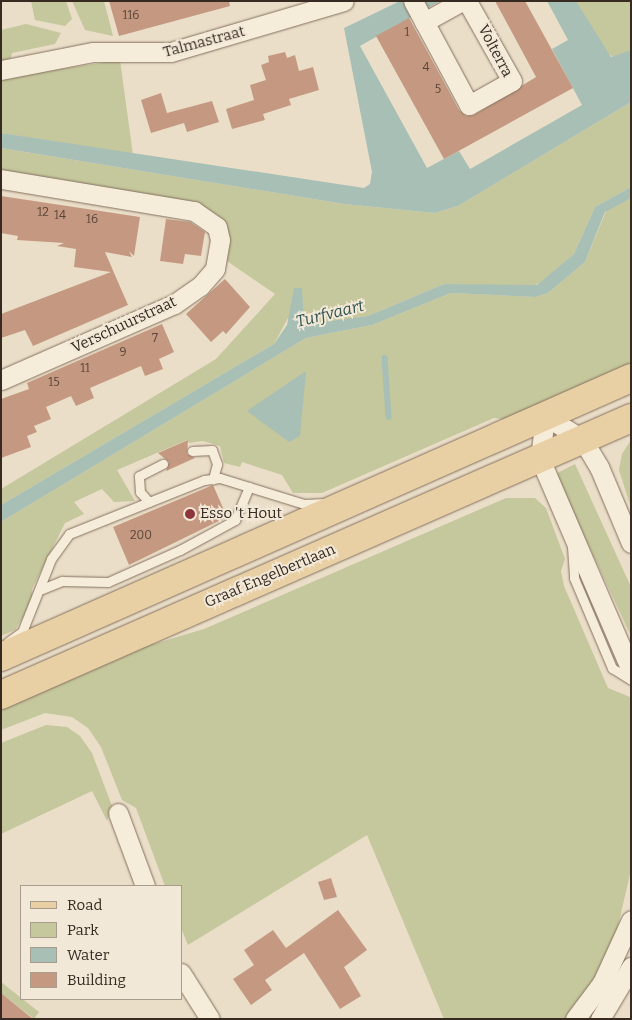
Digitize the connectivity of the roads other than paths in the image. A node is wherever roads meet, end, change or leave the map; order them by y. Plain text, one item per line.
1 (344, 1) edge
2 (462, 1) edge
3 (467, 1) edge
4 (418, 12) edge
5 (1, 70) edge
6 (1, 179) edge
7 (631, 378) edge
8 (1, 380) edge
9 (545, 416) junction
10 (631, 418) edge
11 (582, 439) junction
12 (192, 451) dead end
13 (540, 459) junction
14 (162, 464) dead end
15 (213, 479) junction
16 (249, 487) junction
17 (353, 501) junction
18 (149, 502) junction
19 (572, 534) junction
20 (631, 542) edge
21 (42, 589) junction
22 (1, 647) edge
23 (1, 658) edge
24 (631, 670) edge
25 (631, 680) edge
26 (1, 694) edge
27 (118, 813) dead end
28 (145, 885) edge
29 (631, 920) edge
30 (631, 967) edge
31 (182, 975) edge
32 (210, 1019) edge
33 (575, 1019) edge
34 (600, 1019) edge

1 - 5 street, Talmastraat
2 - 4 street, Volterra
3 - 4 street, Volterra
6 - 8 street, Verschuurstraat
7 - 9 main road
9 - 11 street
9 - 13 street
9 - 17 main road
10 - 11 main road, Graaf Engelbertlaan
11 - 13 main road, Graaf Engelbertlaan
11 - 20 street
12 - 15 lane
13 - 19 street
13 - 26 main road, Graaf Engelbertlaan
14 - 18 lane
15 - 16 lane
15 - 18 lane
16 - 17 lane
16 - 21 lane
17 - 23 main road
18 - 21 lane
19 - 24 street
19 - 25 lane
21 - 22 lane
27 - 28 street
29 - 33 street
30 - 34 street
31 - 32 street

